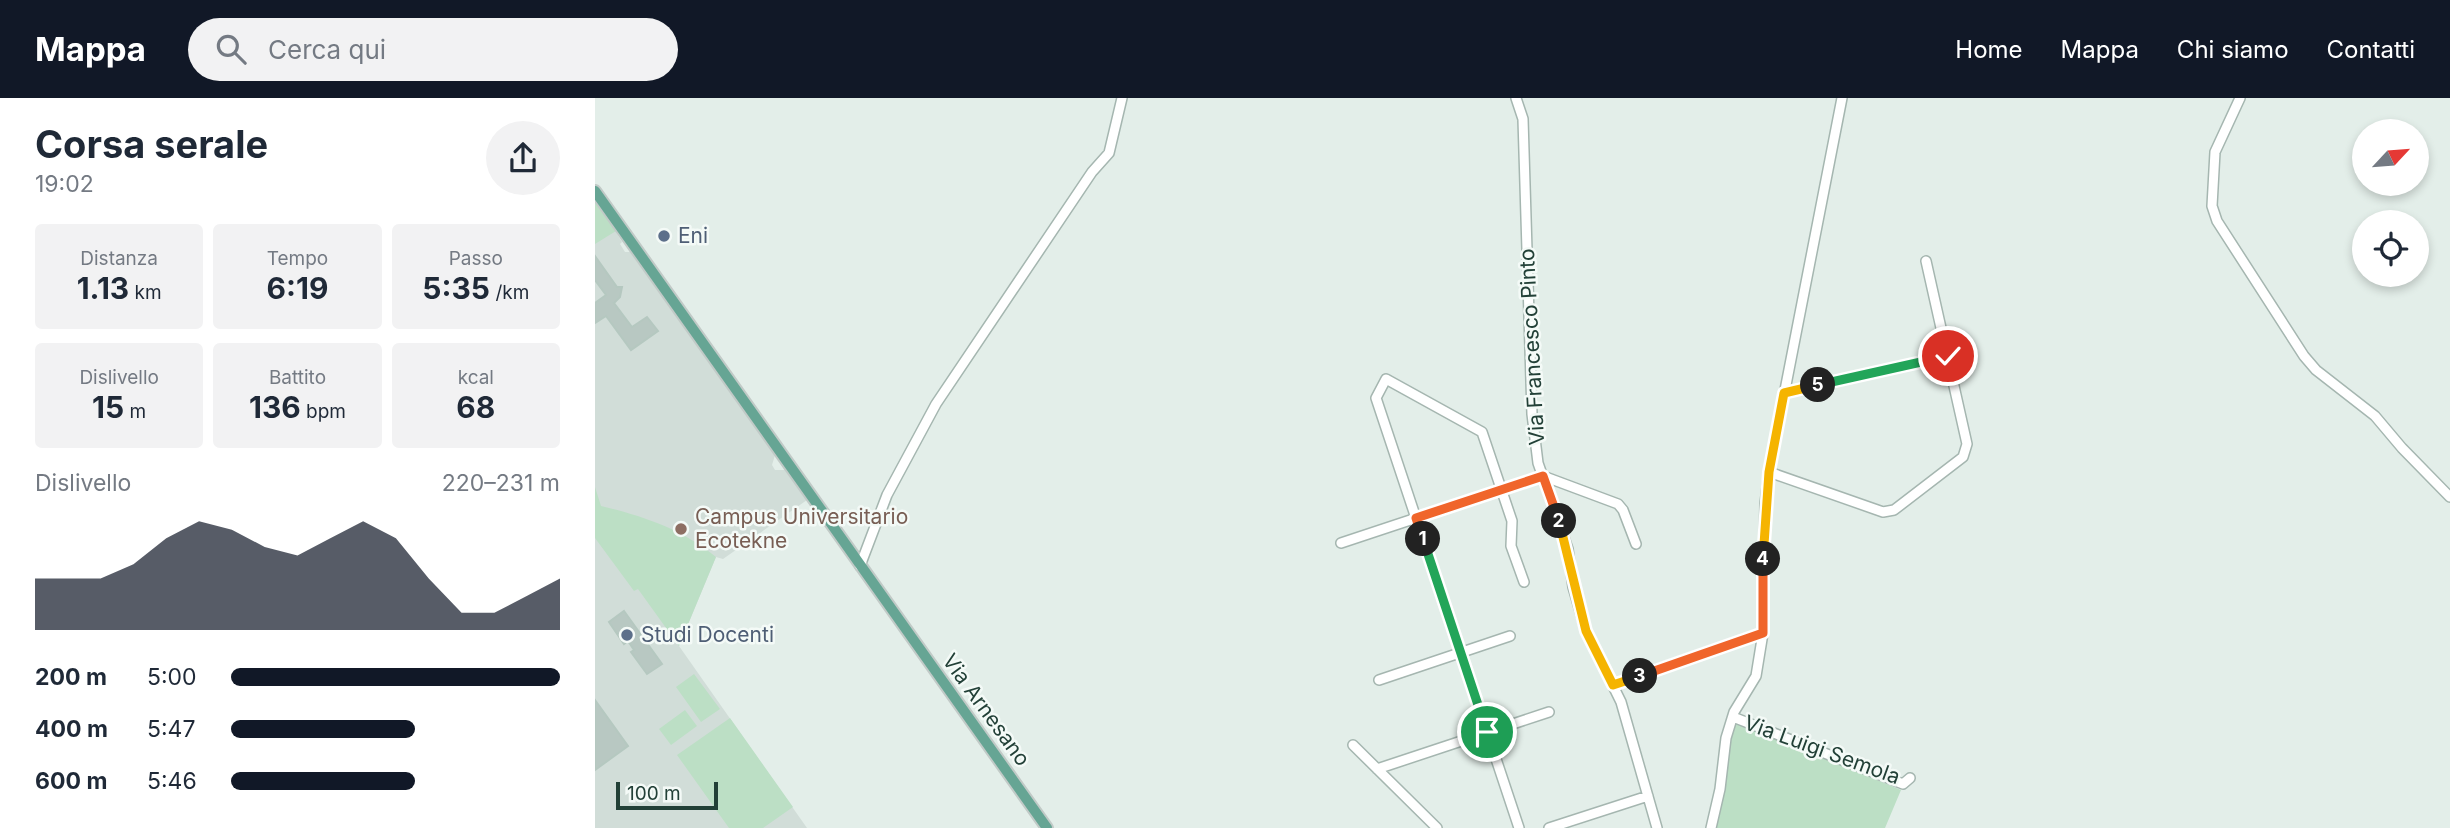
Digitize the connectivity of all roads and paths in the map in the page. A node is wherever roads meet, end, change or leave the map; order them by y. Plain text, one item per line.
1 (1122, 98) edge
2 (1516, 98) edge
3 (1842, 98) edge
4 (2240, 98) edge
5 (595, 191) edge
6 (1926, 261) dead end
7 (1948, 356) junction
8 (1784, 393) junction
9 (1769, 472) junction
10 (1543, 476) junction
11 (1501, 489) junction
12 (2450, 497) edge
13 (1416, 518) junction
14 (1341, 543) dead end
15 (1636, 544) dead end
16 (860, 566) junction
17 (1524, 582) dead end
18 (1763, 633) junction
19 (1510, 636) dead end
20 (1461, 653) junction
21 (1379, 680) dead end
22 (1613, 685) junction
23 (1549, 712) dead end
24 (1733, 717) junction
25 (1487, 732) junction
26 (1353, 745) dead end
27 (1377, 769) junction
28 (1910, 778) dead end
29 (1648, 796) junction
30 (1574, 824) edge
31 (1047, 828) edge
32 (1437, 828) edge
33 (1519, 828) edge
34 (1549, 828) edge
35 (1657, 828) edge
36 (1711, 828) edge

1 - 16 street
2 - 10 street, Via Francesco Pinto
3 - 8 street
4 - 12 street
5 - 16 main road, Via Arnesano
6 - 7 street
7 - 8 street
7 - 9 street
8 - 9 street
9 - 18 street
10 - 11 street
10 - 15 street
10 - 22 street, Via Francesco Pinto
11 - 13 street
11 - 13 street
11 - 17 street
13 - 14 street
13 - 20 street
16 - 31 main road, Via Arnesano
18 - 22 street
18 - 24 street
19 - 20 street
20 - 21 street
20 - 25 street
22 - 29 street, Via Francesco Pinto
23 - 25 street
24 - 28 street, Via Luigi Semola
24 - 36 street
25 - 27 street
25 - 33 street
26 - 27 street
27 - 32 street
29 - 30 street
29 - 35 street, Via Francesco Pinto
30 - 34 street

